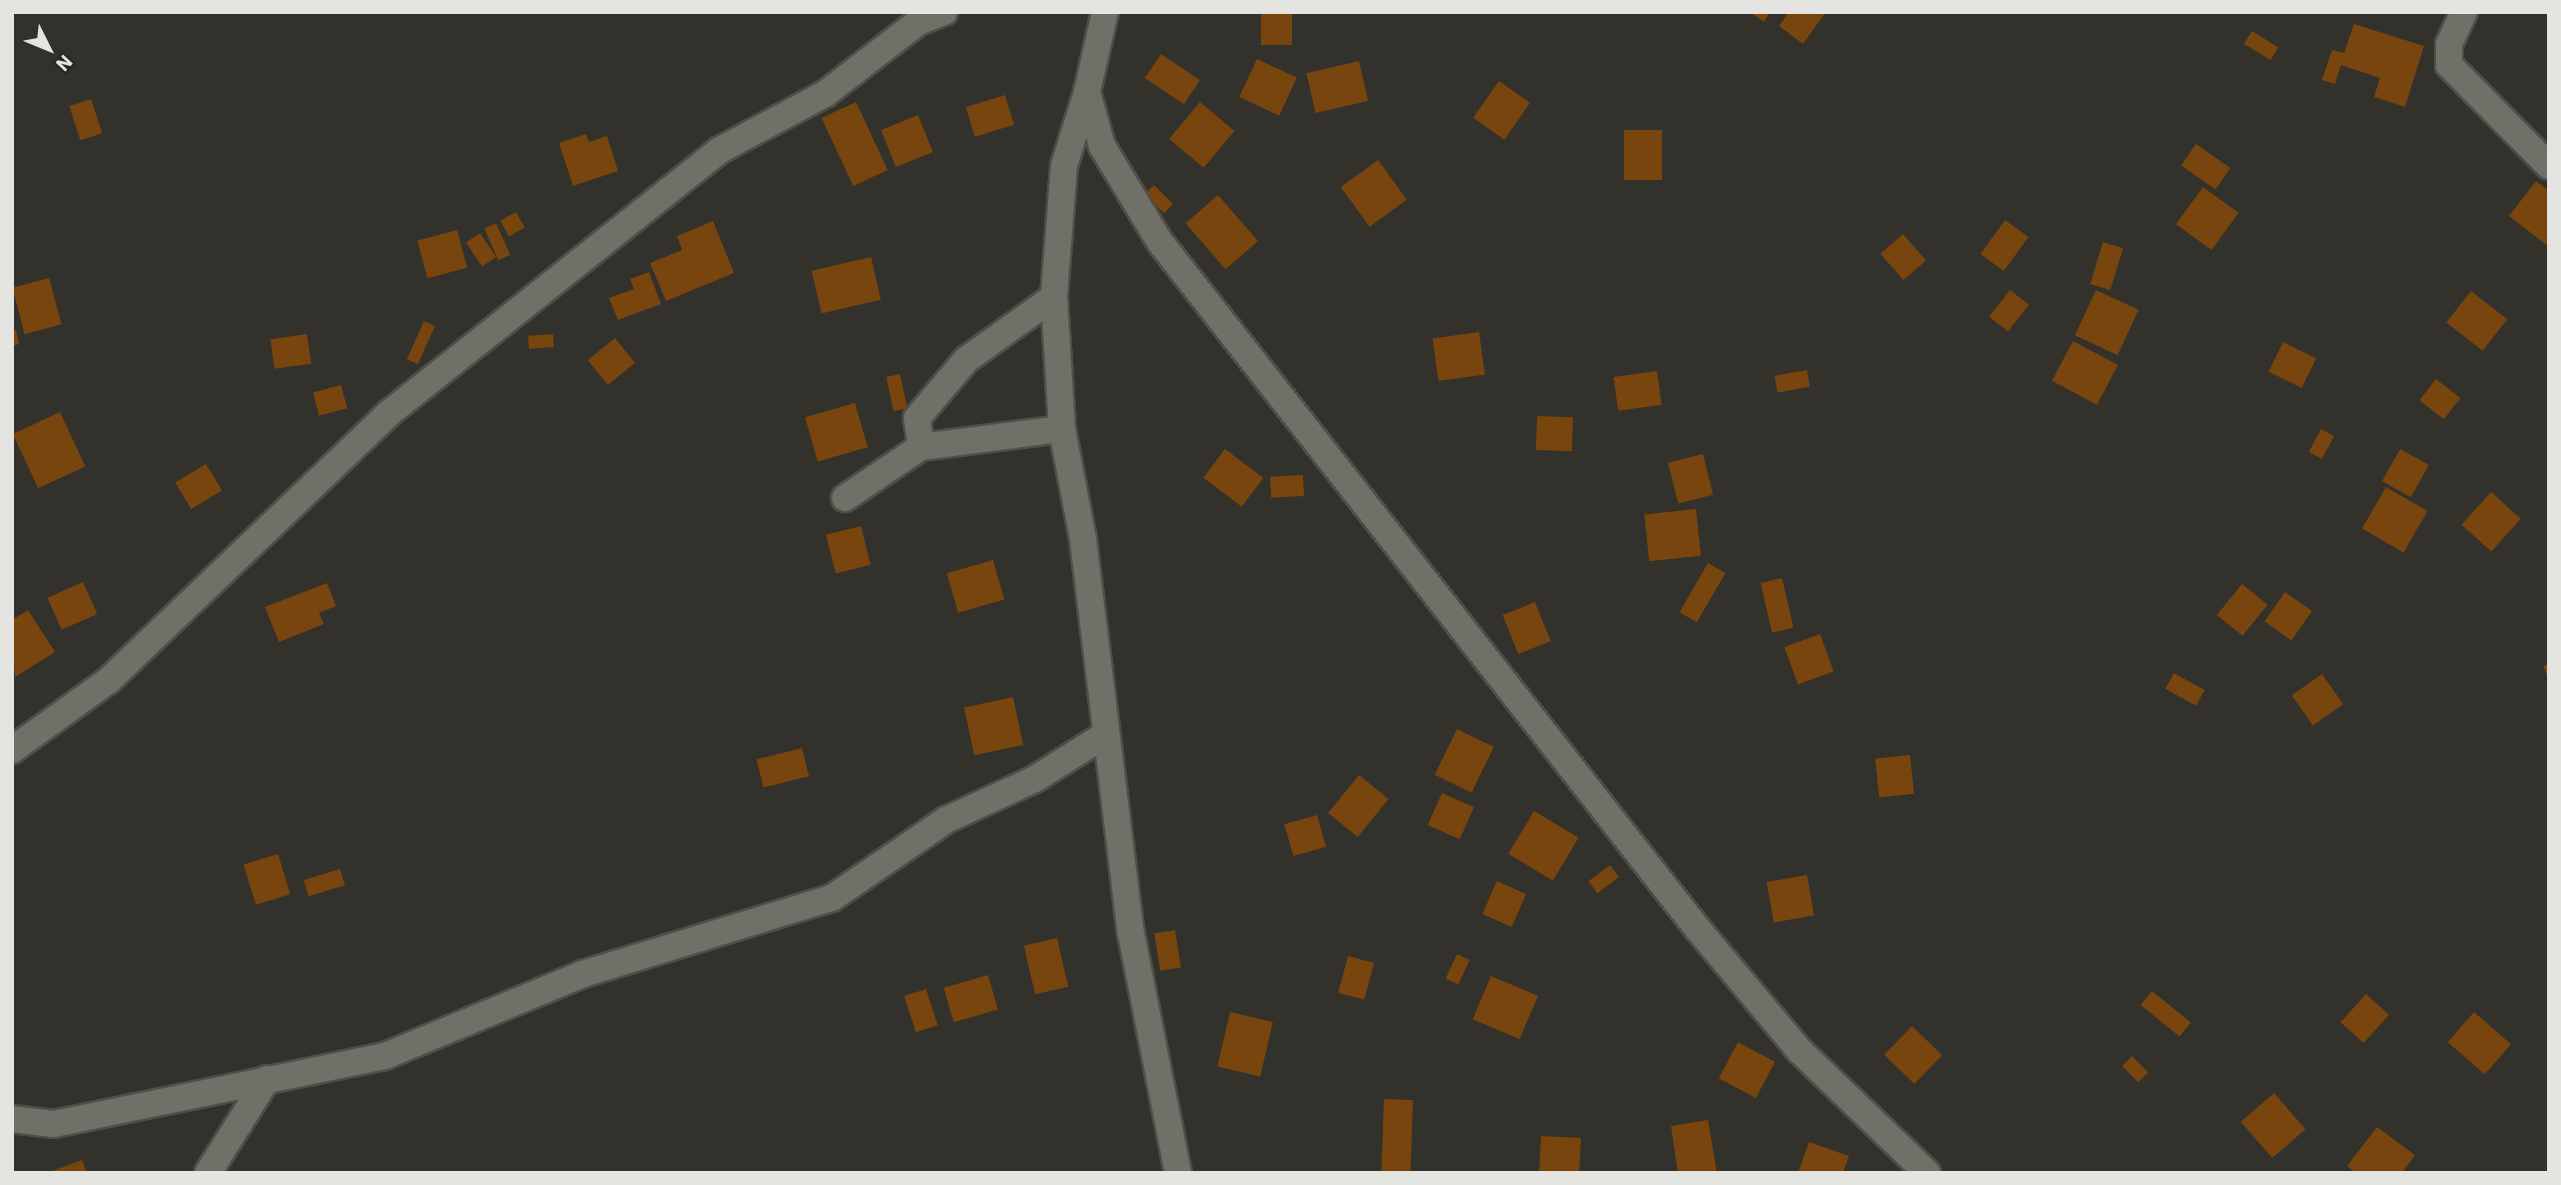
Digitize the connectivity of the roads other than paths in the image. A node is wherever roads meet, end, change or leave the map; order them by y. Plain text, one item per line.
1 (944, 12) edge
2 (2464, 12) edge
3 (1098, 16) edge
4 (1087, 92) junction
5 (2549, 166) edge
6 (1054, 297) junction
7 (1062, 429) junction
8 (921, 447) junction
9 (845, 498) dead end
10 (1105, 735) junction
11 (12, 750) edge
12 (267, 1079) junction
13 (12, 1119) edge
14 (208, 1173) edge
15 (1178, 1173) edge
16 (1927, 1173) edge

1 - 11 street
2 - 5 street
3 - 4 street
4 - 6 street
4 - 16 street
6 - 7 street
6 - 8 street
7 - 8 street
7 - 10 street
8 - 9 street
10 - 12 street
10 - 15 street
12 - 13 street
12 - 14 street

